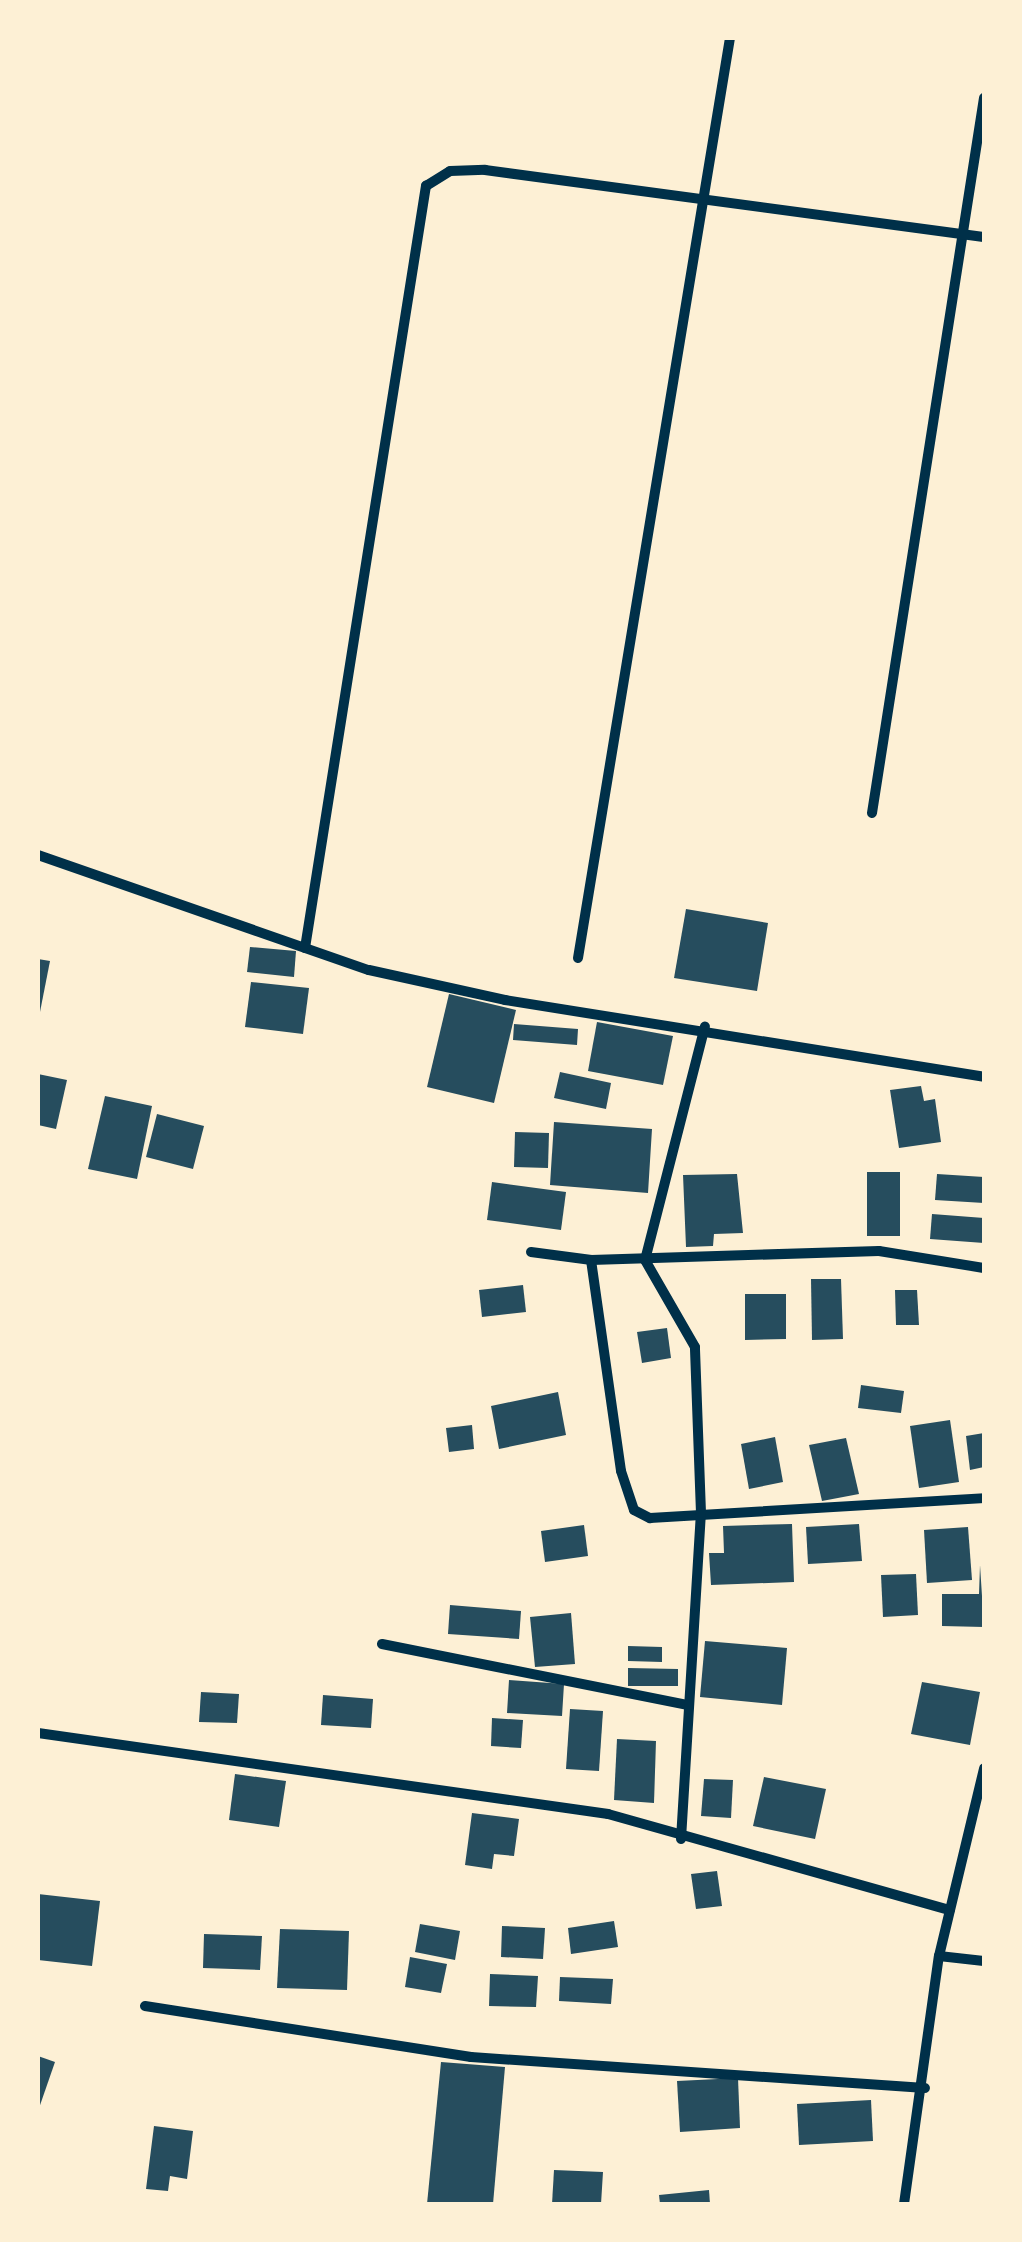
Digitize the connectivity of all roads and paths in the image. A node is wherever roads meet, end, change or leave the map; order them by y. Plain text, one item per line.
1 (730, 38) edge
2 (984, 98) edge
3 (707, 200) junction
4 (964, 234) junction
5 (984, 237) edge
6 (872, 813) dead end
7 (38, 855) edge
8 (305, 948) junction
9 (578, 958) dead end
10 (705, 1027) junction
11 (984, 1077) edge
12 (532, 1252) dead end
13 (591, 1260) junction
14 (644, 1260) junction
15 (984, 1268) edge
16 (984, 1498) edge
17 (701, 1514) junction
18 (382, 1644) dead end
19 (688, 1705) junction
20 (38, 1732) edge
21 (984, 1768) edge
22 (681, 1839) junction
23 (950, 1910) junction
24 (938, 1956) junction
25 (984, 1960) edge
26 (145, 2006) dead end
27 (925, 2088) junction
28 (904, 2204) edge

1 - 3 street
2 - 4 street
3 - 4 street
3 - 8 street
3 - 9 street
4 - 5 street
4 - 6 street
7 - 8 street
8 - 10 street
10 - 11 street
10 - 14 street
12 - 13 street
13 - 14 street
13 - 17 street
14 - 15 street
14 - 17 street
16 - 17 street
17 - 19 street
18 - 19 street
19 - 22 street
20 - 22 street
21 - 23 street
22 - 23 street
23 - 24 street
24 - 25 street
24 - 27 street
26 - 27 street
27 - 28 street

